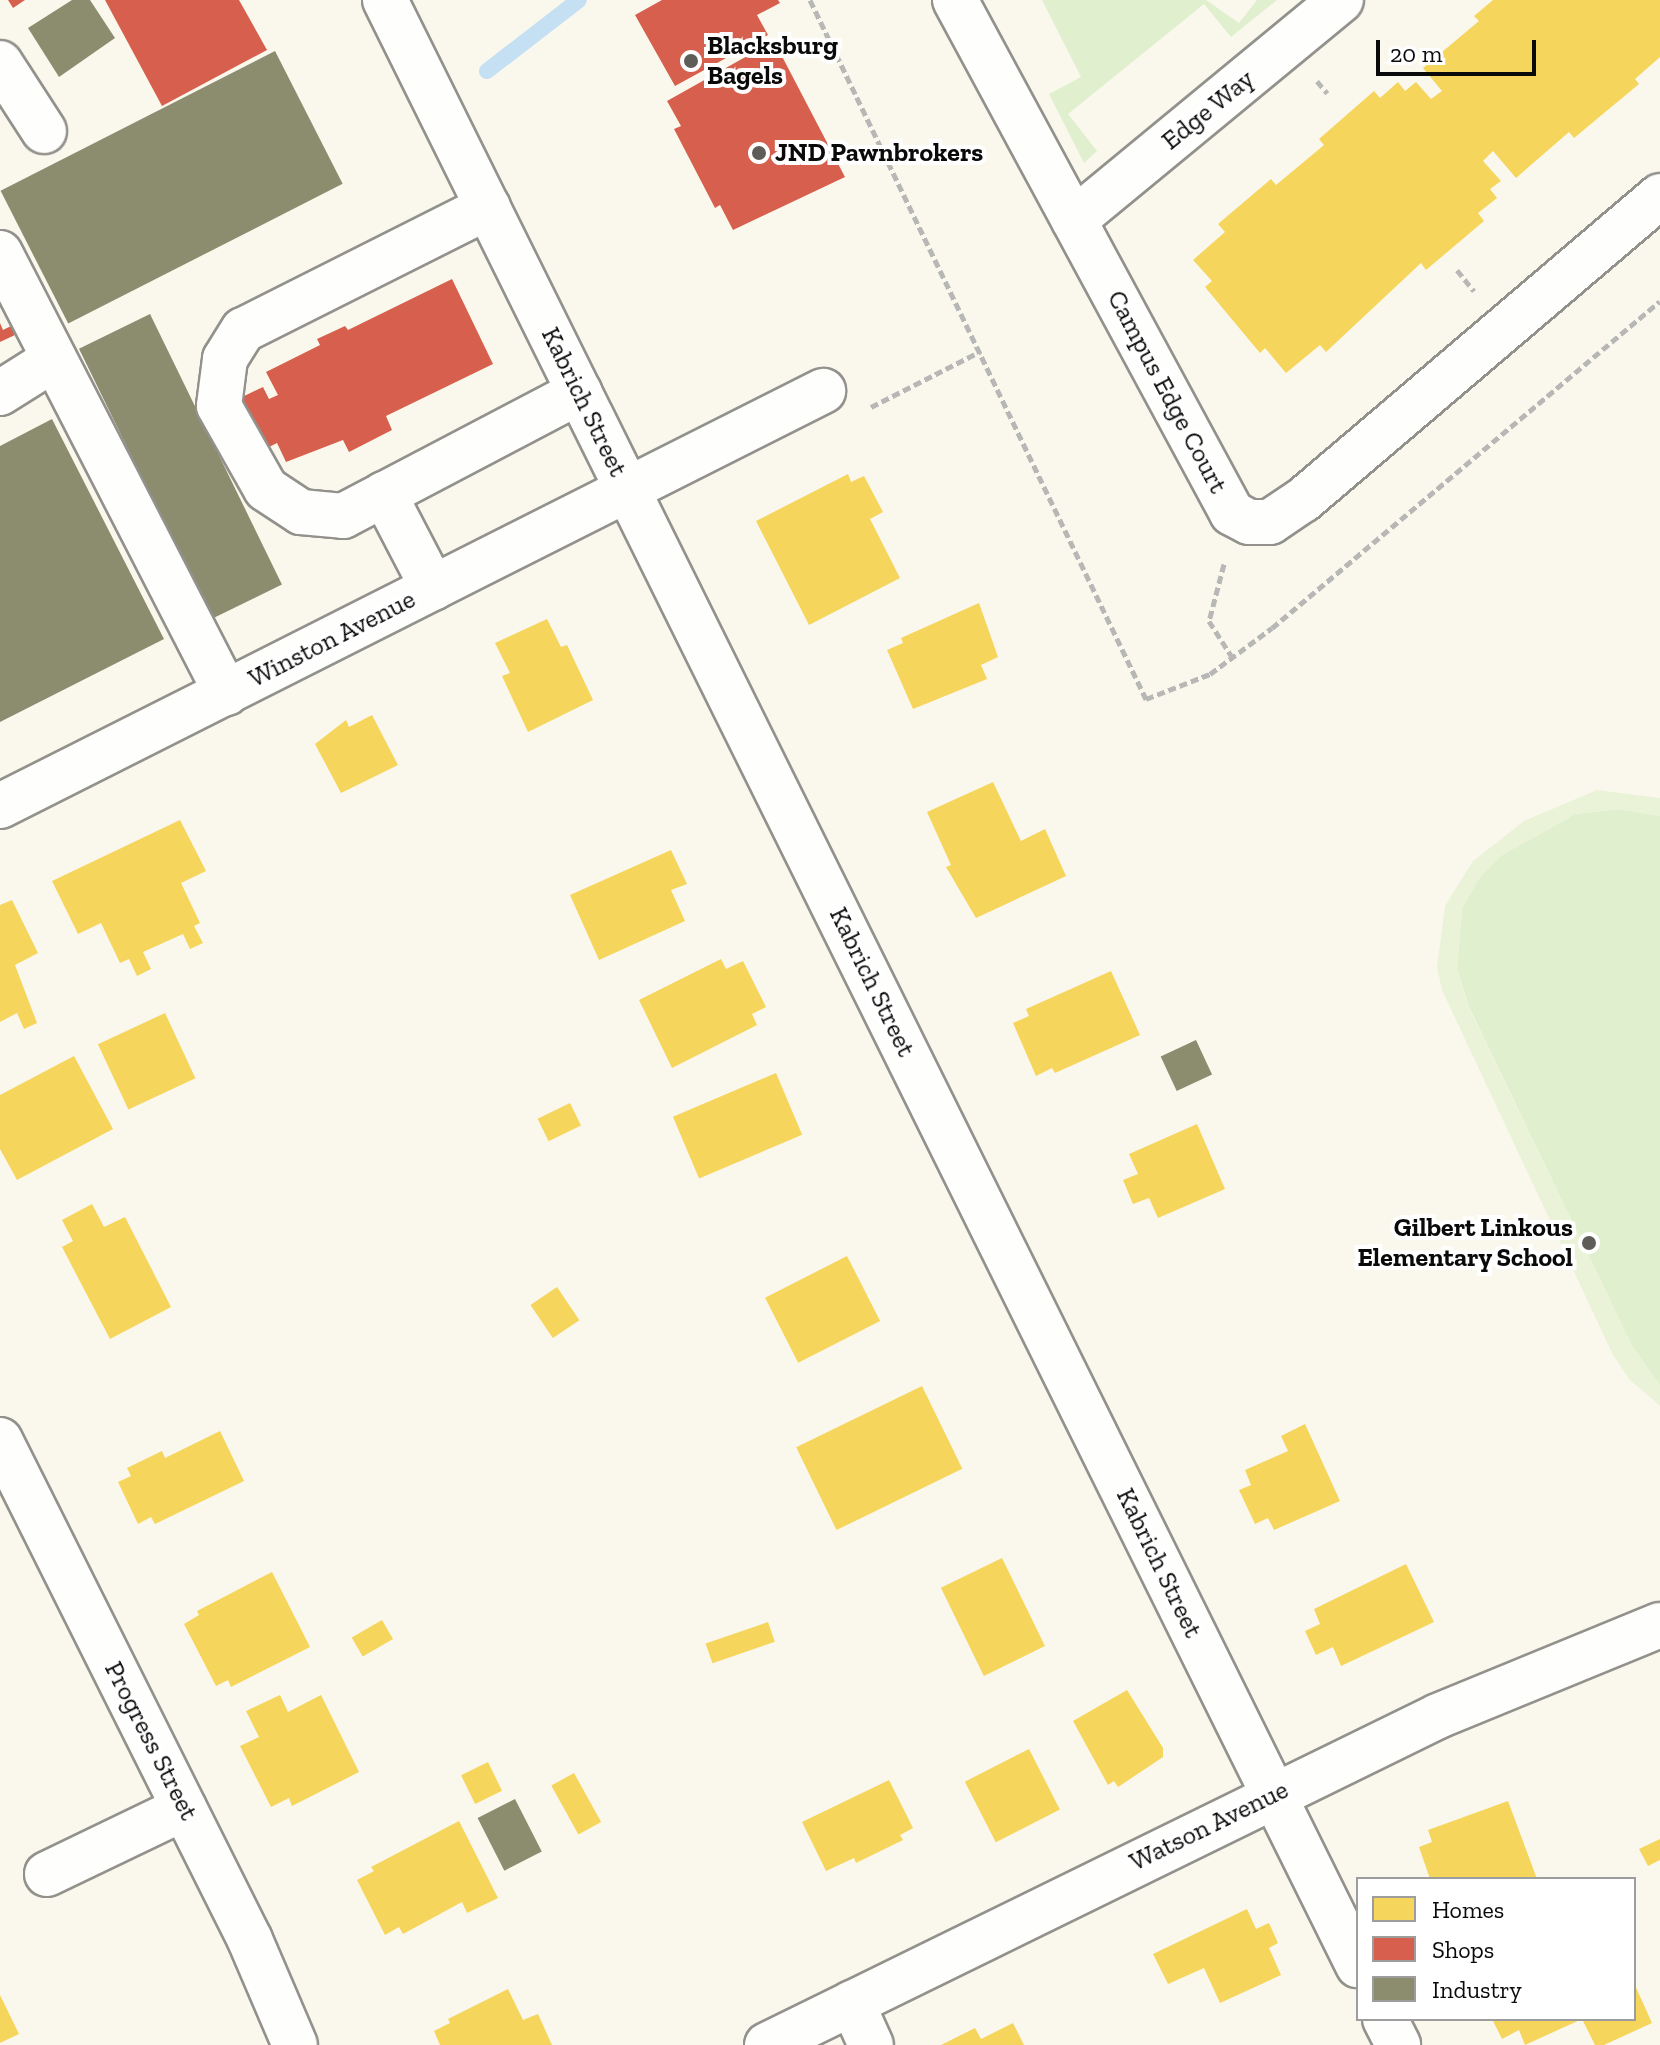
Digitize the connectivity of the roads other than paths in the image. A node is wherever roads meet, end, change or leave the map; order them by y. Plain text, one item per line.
1 (385, 0) edge
2 (955, 0) edge
3 (1341, 0) edge
4 (0, 63) edge
5 (44, 131) dead end
6 (1660, 196) edge
7 (488, 207) junction
8 (1074, 220) junction
9 (0, 253) edge
10 (54, 359) junction
11 (823, 391) dead end
12 (579, 392) junction
13 (0, 393) edge
14 (646, 480) junction
15 (384, 494) junction
16 (433, 588) junction
17 (226, 693) junction
18 (0, 806) edge
19 (0, 1440) edge
20 (1660, 1625) edge
21 (1273, 1795) junction
22 (184, 1808) junction
23 (47, 1874) dead end
24 (1356, 1961) edge
25 (852, 2003) junction
26 (1386, 2021) edge
27 (295, 2045) edge
28 (767, 2045) edge
29 (871, 2045) edge
30 (1398, 2045) edge

1 - 7 street, Kabrich Street
2 - 8 street, Campus Edge Court
3 - 8 street, Edge Way
4 - 5 street
6 - 8 street, Campus Edge Court
7 - 12 street, Kabrich Street
7 - 15 street
9 - 10 street
10 - 13 street
10 - 17 street
11 - 14 street, Winston Avenue
12 - 14 street, Kabrich Street
12 - 15 street
14 - 16 street, Winston Avenue
14 - 21 street, Kabrich Street
15 - 16 street
16 - 17 street, Winston Avenue
17 - 18 street, Winston Avenue
19 - 22 street, Progress Street
20 - 21 street, Watson Avenue
21 - 24 street, Kabrich Street
21 - 25 street, Watson Avenue
22 - 23 street
22 - 27 street, Progress Street
25 - 28 street, Watson Avenue
25 - 29 street
26 - 30 street

